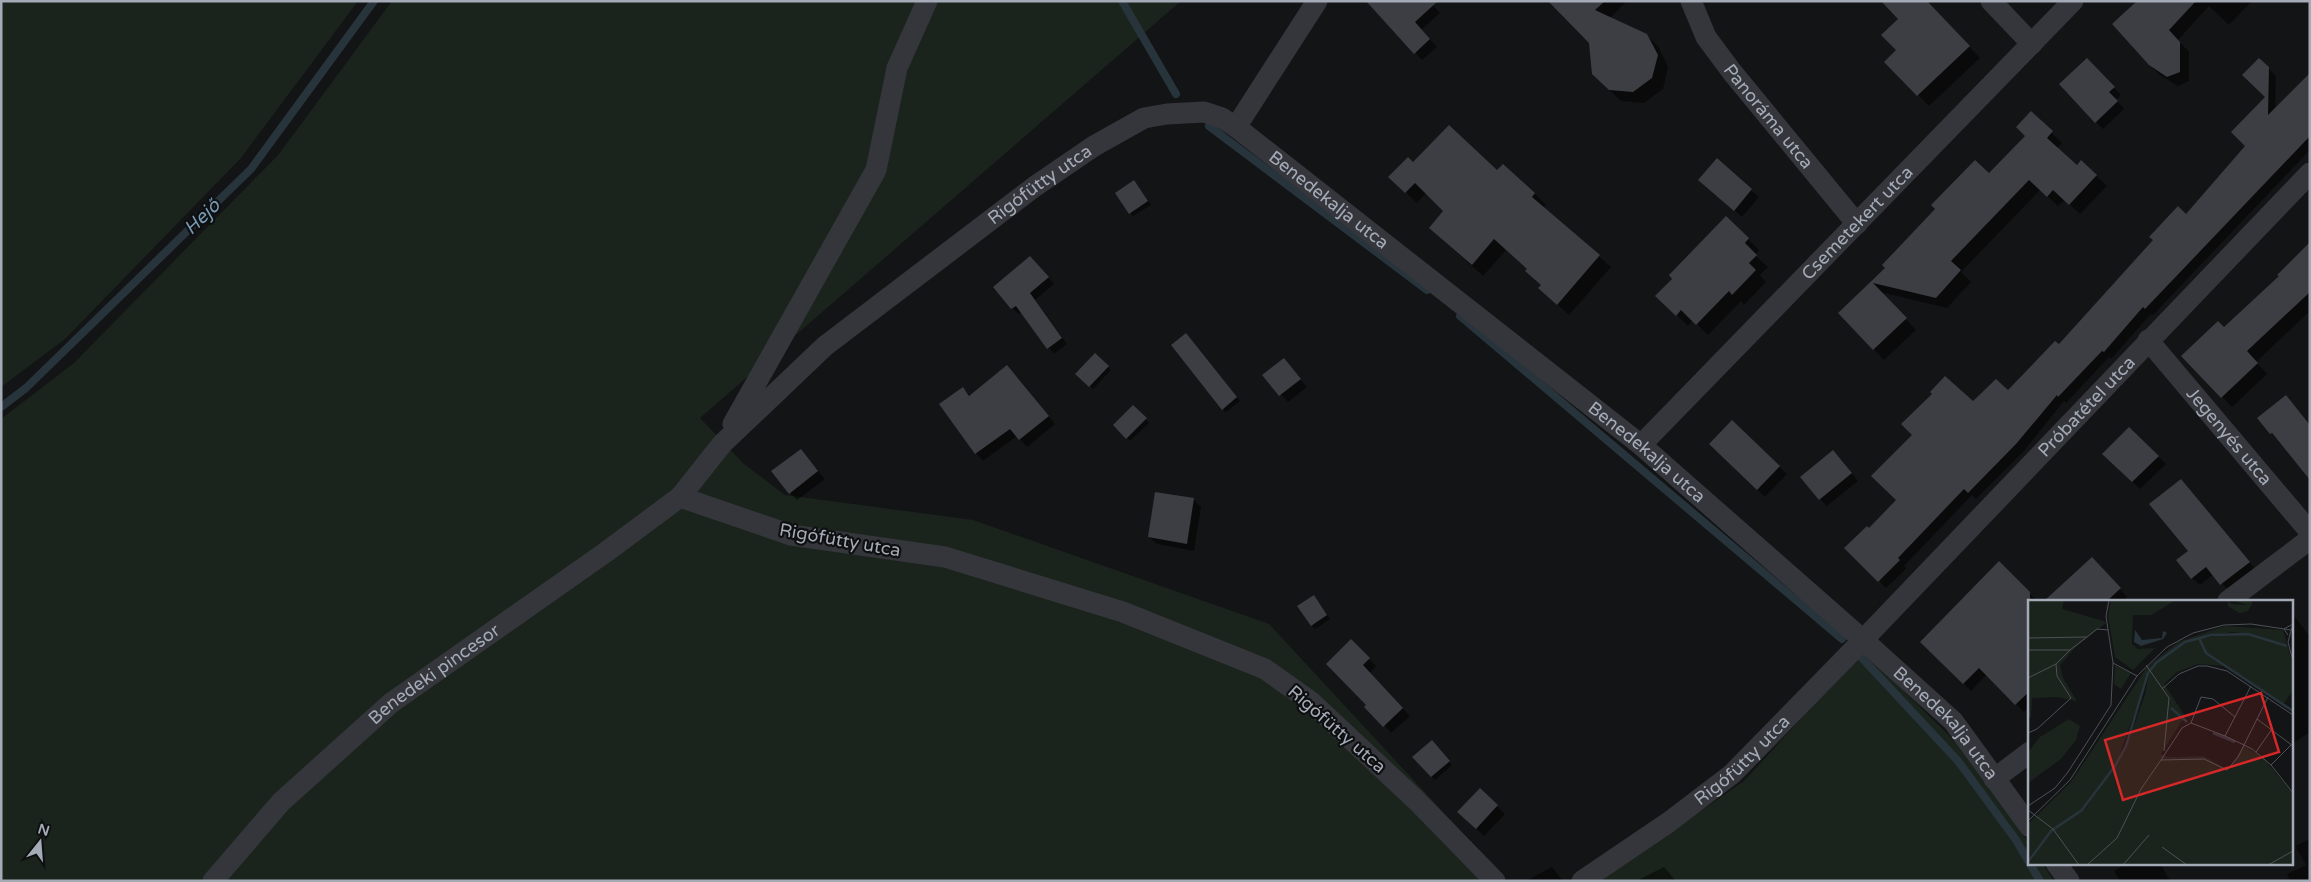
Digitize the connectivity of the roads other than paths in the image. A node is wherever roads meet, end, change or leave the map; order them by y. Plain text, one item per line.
1 (927, 1) edge
2 (1317, 1) edge
3 (1691, 1) edge
4 (1991, 1) edge
5 (2073, 1) edge
6 (2032, 44) junction
7 (1229, 122) junction
8 (2310, 173) edge
9 (1857, 224) junction
10 (2148, 340) junction
11 (722, 444) junction
12 (1641, 445) junction
13 (680, 497) junction
14 (2310, 532) edge
15 (2310, 539) edge
16 (2229, 600) edge
17 (1863, 640) junction
18 (2028, 754) edge
19 (1994, 779) junction
20 (2028, 825) edge
21 (2057, 864) edge
22 (213, 881) edge
23 (1495, 881) edge
24 (1582, 881) edge
25 (2069, 881) edge

1 - 11 street
2 - 7 street
3 - 9 street, Panoráma utca
4 - 6 street
5 - 6 street, Csemetekert utca
6 - 9 street, Csemetekert utca
7 - 11 street, Rigófütty utca
7 - 12 street, Benedekalja utca
8 - 10 street, Próbatétel utca
9 - 12 street, Csemetekert utca
10 - 14 street, Jegenyés utca
10 - 17 street, Próbatétel utca
11 - 13 street, Rigófütty utca
12 - 17 street, Benedekalja utca
13 - 22 street, Benedeki pincesor
13 - 23 street, Rigófütty utca
15 - 16 street
17 - 19 street, Benedekalja utca
17 - 24 street, Rigófütty utca
18 - 19 street
19 - 20 street, Benedekalja utca
21 - 25 street

